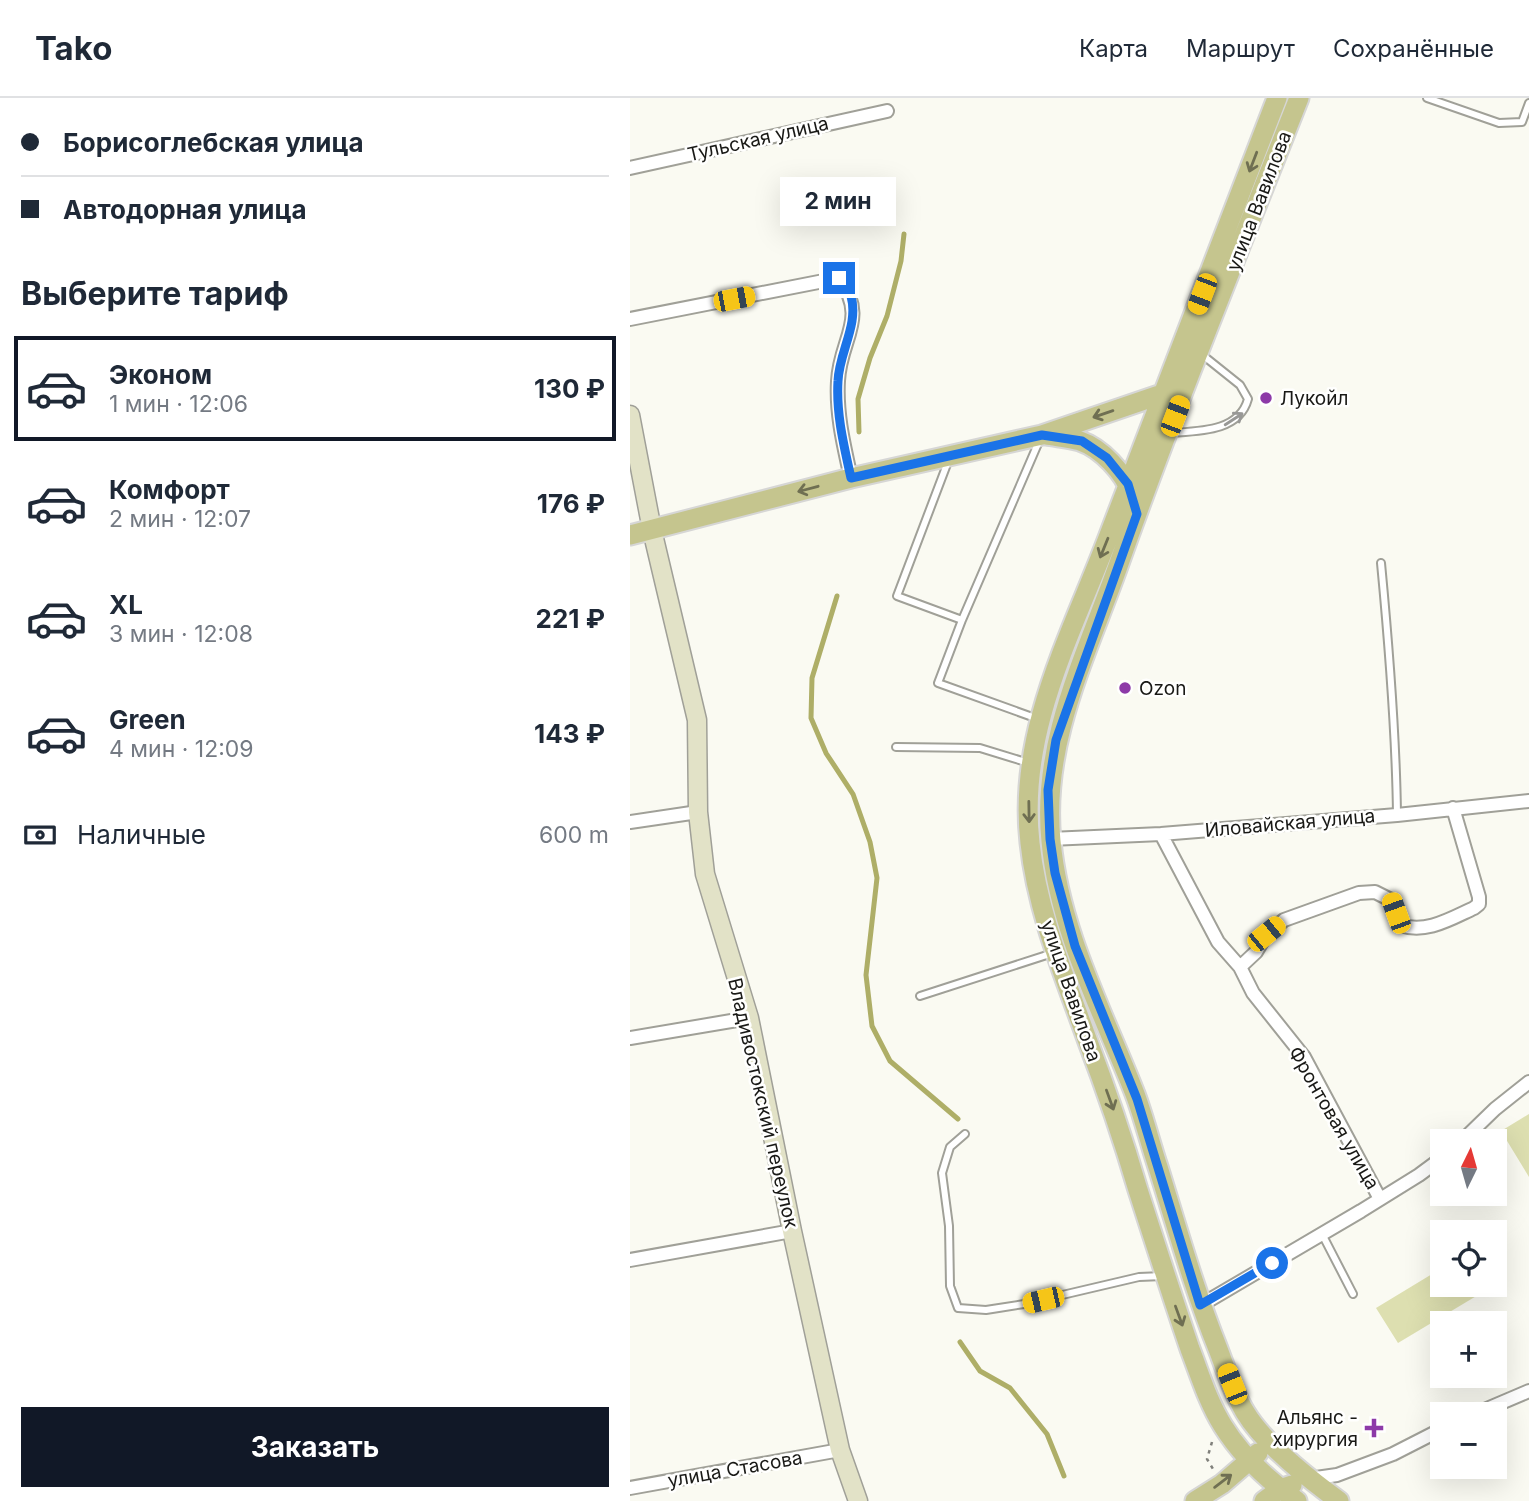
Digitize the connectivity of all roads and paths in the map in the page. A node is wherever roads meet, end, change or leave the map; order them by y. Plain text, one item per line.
1 (1277, 98) edge
2 (1299, 98) edge
3 (1428, 98) edge
4 (1529, 103) edge
5 (887, 111) dead end
6 (630, 168) edge
7 (630, 319) edge
8 (1199, 352) junction
9 (1164, 393) junction
10 (630, 415) edge
11 (1168, 433) junction
12 (1042, 435) junction
13 (950, 455) junction
14 (851, 478) junction
15 (1128, 484) junction
16 (1137, 514) junction
17 (652, 530) junction
18 (630, 536) edge
19 (1381, 563) dead end
20 (962, 620) junction
21 (1040, 720) junction
22 (896, 747) dead end
23 (1030, 763) junction
24 (1529, 801) edge
25 (1453, 807) junction
26 (698, 812) junction
27 (1397, 815) junction
28 (630, 822) edge
29 (1161, 834) junction
30 (1050, 839) junction
31 (1055, 953) junction
32 (1240, 967) junction
33 (920, 996) dead end
34 (749, 1018) junction
35 (630, 1038) edge
36 (1529, 1082) edge
37 (1474, 1129) edge
38 (965, 1134) dead end
39 (1430, 1166) edge
40 (1380, 1199) junction
41 (792, 1231) junction
42 (1322, 1234) junction
43 (630, 1260) edge
44 (1165, 1276) junction
45 (1353, 1294) dead end
46 (1200, 1305) junction
47 (1529, 1391) edge
48 (1503, 1402) edge
49 (1430, 1435) edge
50 (1271, 1442) junction
51 (840, 1450) junction
52 (1250, 1460) junction
53 (1310, 1479) junction
54 (630, 1488) edge
55 (1280, 1489) junction
56 (858, 1501) edge
57 (1195, 1501) edge
58 (1264, 1501) edge
59 (1297, 1501) edge
60 (1339, 1501) edge

1 -> 9 main road, улица Вавилова
2 - 8 main road, улица Вавилова
3 - 4 lane
5 - 6 street, Тульская улица
7 - 14 street
8 - 11 main road, улица Вавилова
11 -> 8 lane
9 -> 12 main road
9 - 15 main road, улица Вавилова
10 - 17 street, Владивостокский переулок
11 - 16 main road, улица Вавилова
12 - 13 main road
12 - 15 main road
12 - 20 lane
13 - 14 main road
13 - 20 lane
14 -> 17 main road
15 - 16 main road
15 -> 21 main road, улица Вавилова
16 - 30 main road, улица Вавилова
17 - 18 main road
17 - 26 street, Владивостокский переулок
19 - 27 lane
20 - 21 lane
21 - 23 main road, улица Вавилова
22 - 23 lane
23 -> 31 main road, улица Вавилова
24 - 25 street, Иловайская улица
25 - 27 street, Иловайская улица
25 - 32 street
26 - 28 street
26 - 34 street, Владивостокский переулок
27 - 29 street, Иловайская улица
29 - 30 street, Иловайская улица
29 - 32 street, Фронтовая улица
30 - 46 main road, улица Вавилова
31 - 33 lane
31 -> 44 main road, улица Вавилова
32 - 40 street, Фронтовая улица
34 - 35 street
34 - 41 street, Владивостокский переулок
36 - 37 street
38 - 44 lane
39 - 40 street
40 - 42 street
41 - 43 street
41 - 51 street, Владивостокский переулок
42 - 45 lane
42 - 46 street
44 -> 52 main road, улица Вавилова
46 - 50 main road, улица Вавилова
47 - 48 street
49 - 53 street
50 - 52 main road
50 - 53 main road, улица Вавилова
51 - 54 street, улица Стасова
51 - 56 street, Владивостокский переулок
52 - 55 main road, улица Вавилова
57 -> 52 main road
53 - 55 main road
53 - 60 main road, улица Вавилова
55 - 58 main road
55 - 59 main road, улица Вавилова

